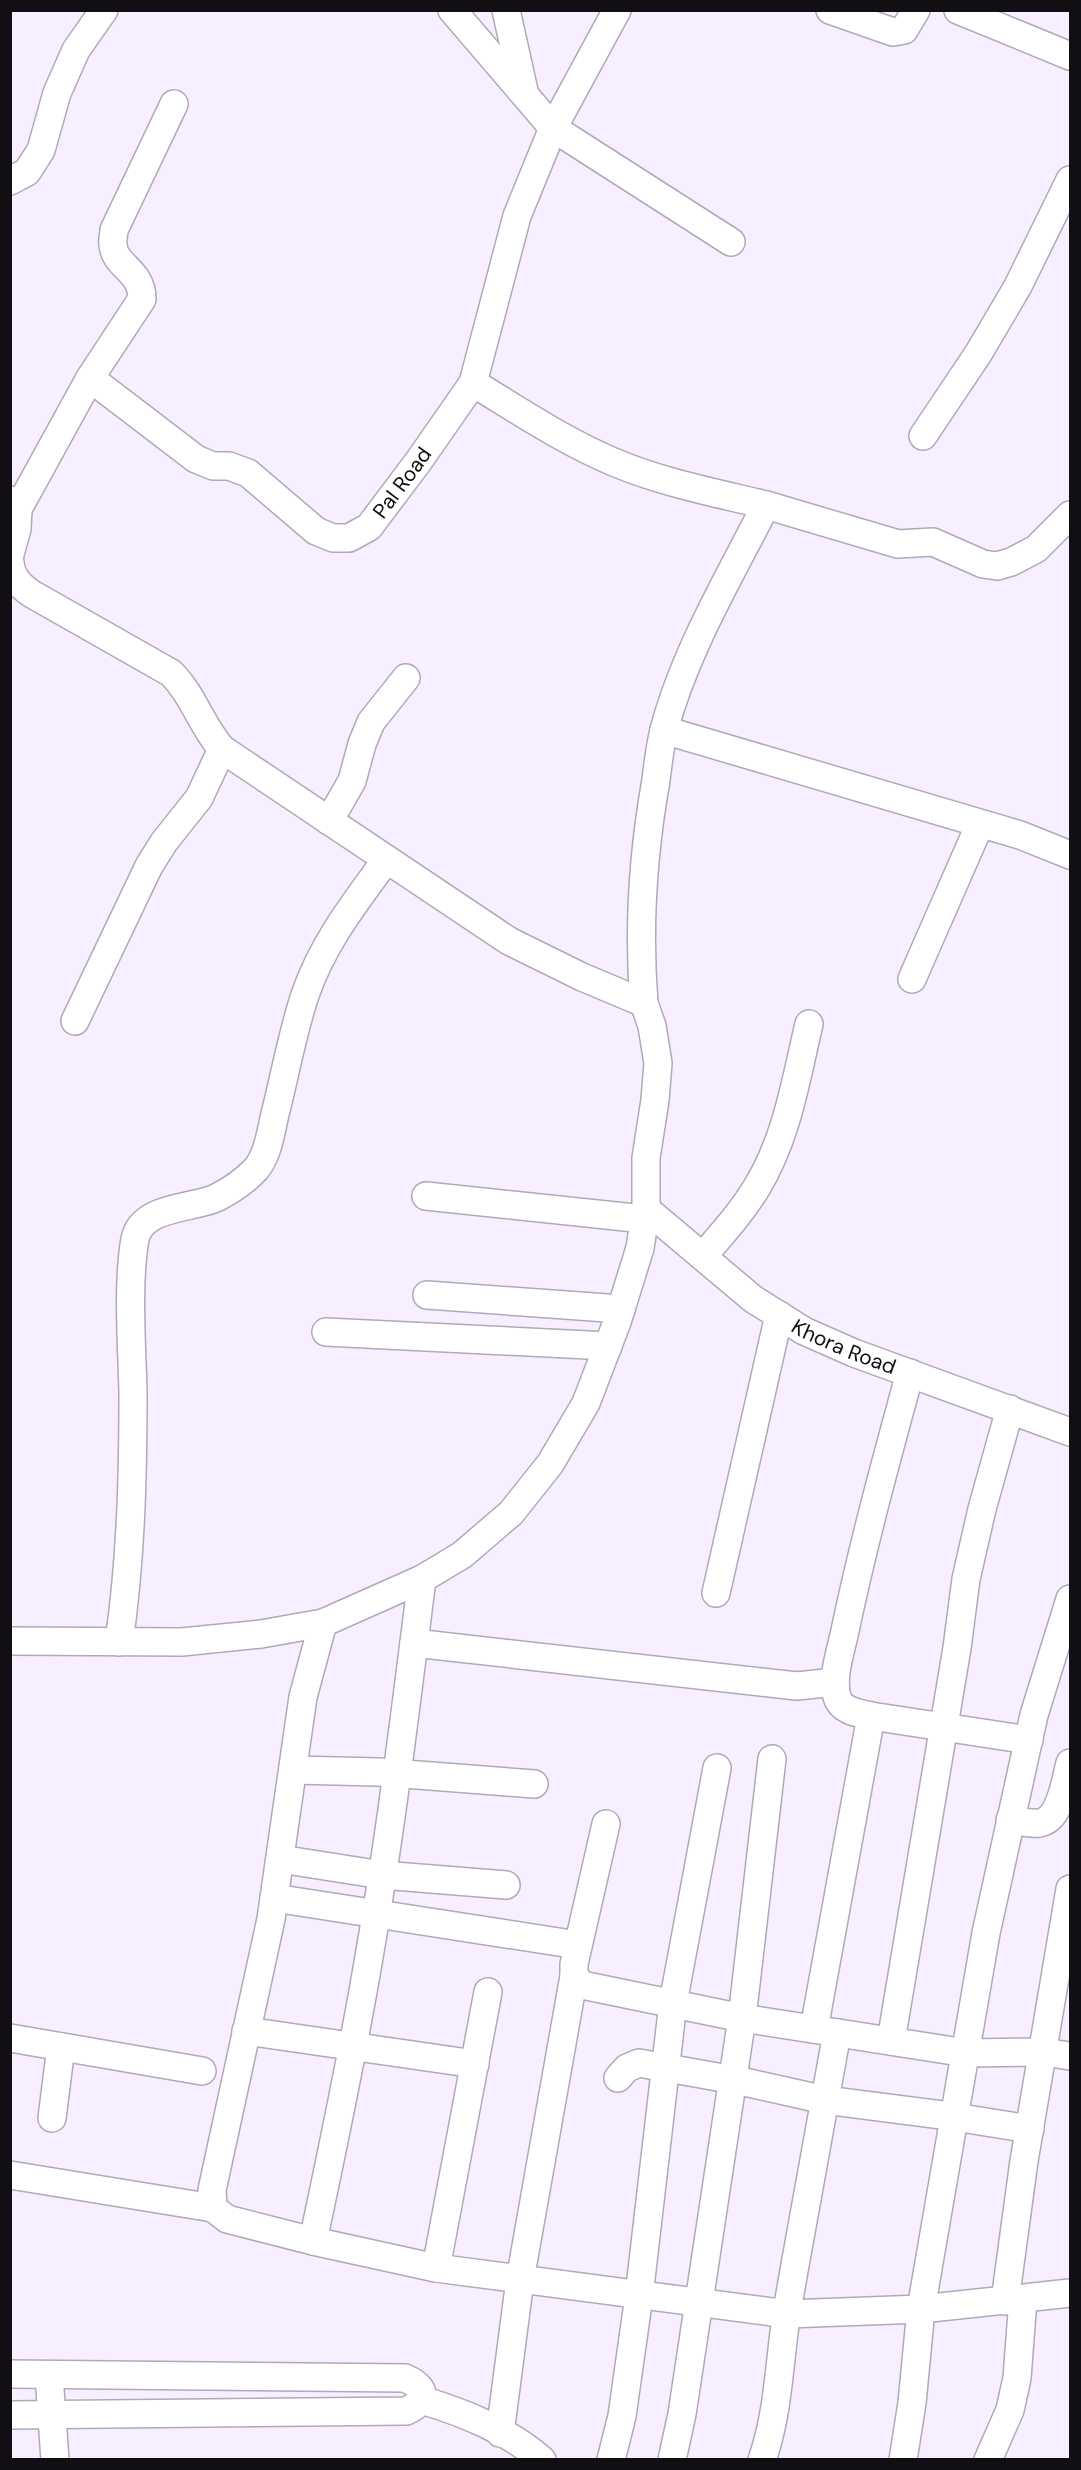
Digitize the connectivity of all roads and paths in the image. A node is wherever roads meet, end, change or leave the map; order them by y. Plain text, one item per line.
1 (104, 10) edge
2 (452, 10) edge
3 (506, 10) edge
4 (617, 10) edge
5 (830, 10) edge
6 (916, 10) edge
7 (958, 10) edge
8 (1071, 56) edge
9 (526, 96) junction
10 (174, 104) dead end
11 (553, 128) junction
12 (1071, 180) edge
13 (10, 182) edge
14 (731, 242) dead end
15 (90, 378) junction
16 (473, 383) junction
17 (923, 436) dead end
18 (14, 505) edge
19 (766, 505) junction
20 (1071, 515) edge
21 (10, 554) edge
22 (10, 562) edge
23 (406, 678) dead end
24 (664, 730) junction
25 (222, 749) junction
26 (329, 821) junction
27 (980, 824) junction
28 (1071, 855) edge
29 (386, 860) junction
30 (912, 979) dead end
31 (644, 1003) junction
32 (75, 1021) dead end
33 (809, 1024) dead end
34 (426, 1196) dead end
35 (645, 1214) junction
36 (703, 1256) junction
37 (427, 1295) dead end
38 (621, 1309) junction
39 (779, 1315) junction
40 (326, 1332) dead end
41 (608, 1346) junction
42 (910, 1373) junction
43 (1010, 1409) junction
44 (1071, 1432) edge
45 (422, 1579) junction
46 (717, 1593) dead end
47 (1071, 1599) edge
48 (322, 1623) junction
49 (10, 1641) edge
50 (119, 1642) junction
51 (414, 1643) junction
52 (835, 1682) junction
53 (871, 1716) junction
54 (944, 1727) junction
55 (1029, 1740) junction
56 (772, 1759) dead end
57 (1071, 1763) edge
58 (717, 1768) dead end
59 (293, 1770) junction
60 (397, 1773) junction
61 (534, 1784) dead end
62 (1010, 1820) junction
63 (1044, 1821) junction
64 (606, 1824) dead end
65 (1071, 1827) edge
66 (280, 1859) junction
67 (382, 1875) junction
68 (506, 1885) dead end
69 (1071, 1888) edge
70 (274, 1898) junction
71 (375, 1914) junction
72 (578, 1945) junction
73 (574, 1976) junction
74 (488, 1992) dead end
75 (673, 2003) junction
76 (742, 2018) junction
77 (246, 2031) junction
78 (825, 2031) junction
79 (10, 2038) edge
80 (891, 2041) junction
81 (352, 2046) junction
82 (61, 2047) junction
83 (1043, 2052) junction
84 (966, 2053) junction
85 (1071, 2056) edge
86 (475, 2064) junction
87 (666, 2068) junction
88 (202, 2071) dead end
89 (618, 2078) dead end
90 (733, 2080) junction
91 (825, 2100) junction
92 (52, 2118) dead end
93 (955, 2118) junction
94 (1030, 2129) junction
95 (10, 2175) edge
96 (213, 2208) junction
97 (313, 2241) junction
98 (436, 2268) junction
99 (520, 2280) junction
100 (1071, 2293) edge
101 (639, 2296) junction
102 (1014, 2300) junction
103 (698, 2304) junction
104 (921, 2309) junction
105 (787, 2314) junction
106 (10, 2374) edge
107 (49, 2375) junction
108 (422, 2400) junction
109 (10, 2415) edge
110 (51, 2415) junction
111 (500, 2433) junction
112 (56, 2460) edge
113 (542, 2460) edge
114 (611, 2460) edge
115 (672, 2460) edge
116 (762, 2460) edge
117 (903, 2460) edge
118 (988, 2460) edge

1 - 13 street
2 - 9 street
3 - 9 street
4 - 11 street, Pal Road
5 - 6 street
7 - 8 street
9 - 11 street
10 - 15 street
11 - 14 street
11 - 16 street, Pal Road
12 - 17 street
15 - 16 street, Pal Road
15 - 18 street
16 - 19 street
18 - 21 street
19 - 20 street
19 - 24 street
22 - 25 street
23 - 26 street
24 - 27 street
24 - 31 street
25 - 26 street
25 - 32 street
26 - 29 street
27 - 28 street
27 - 30 street
29 - 31 street
29 - 50 street
31 - 35 street
33 - 36 street
34 - 35 street
35 - 36 street, Khora Road
35 - 38 street
36 - 39 street, Khora Road
37 - 38 street
38 - 41 street
39 - 42 street, Khora Road
39 - 46 street
40 - 41 street
41 - 45 street
42 - 43 street, Khora Road
42 - 52 street
43 - 44 street, Khora Road
43 - 54 street
45 - 48 street
45 - 51 street
47 - 55 street
48 - 50 street
48 - 59 street
49 - 50 street
51 - 52 street
51 - 60 street
52 - 53 street
53 - 54 street
53 - 78 street
54 - 55 street
54 - 80 street
55 - 62 street
56 - 76 street
57 - 63 street
58 - 75 street
59 - 60 street
59 - 66 street
60 - 61 street
60 - 67 street
62 - 63 street
62 - 84 street
63 - 65 street
64 - 72 street
66 - 67 street
66 - 70 street
67 - 68 street
67 - 71 street
69 - 83 street
70 - 71 street
70 - 77 street
71 - 72 street
71 - 81 street
72 - 73 street
73 - 75 street
73 - 99 street
74 - 86 street
75 - 76 street
75 - 87 street
76 - 78 street
76 - 90 street
77 - 81 street
77 - 96 street
78 - 80 street
78 - 91 street
79 - 82 street
80 - 84 street
81 - 86 street
81 - 97 street
82 - 88 street
82 - 92 street
83 - 84 street
83 - 85 street
83 - 94 street
84 - 93 street
86 - 98 street
87 - 89 street
87 - 90 street
87 - 101 street
90 - 91 street
90 - 103 street
91 - 93 street
91 - 105 street
93 - 94 street
93 - 104 street
94 - 102 street
95 - 96 street
96 - 97 street
97 - 98 street
98 - 99 street
99 - 101 street
99 - 111 street
100 - 102 street
101 - 103 street
101 - 114 street
102 - 104 street
102 - 118 street
103 - 105 street
103 - 115 street
104 - 105 street
104 - 117 street
105 - 116 street
106 - 107 street
107 - 108 street
107 - 110 street
108 - 110 street
108 - 111 street
109 - 110 street
110 - 112 street
111 - 113 street

